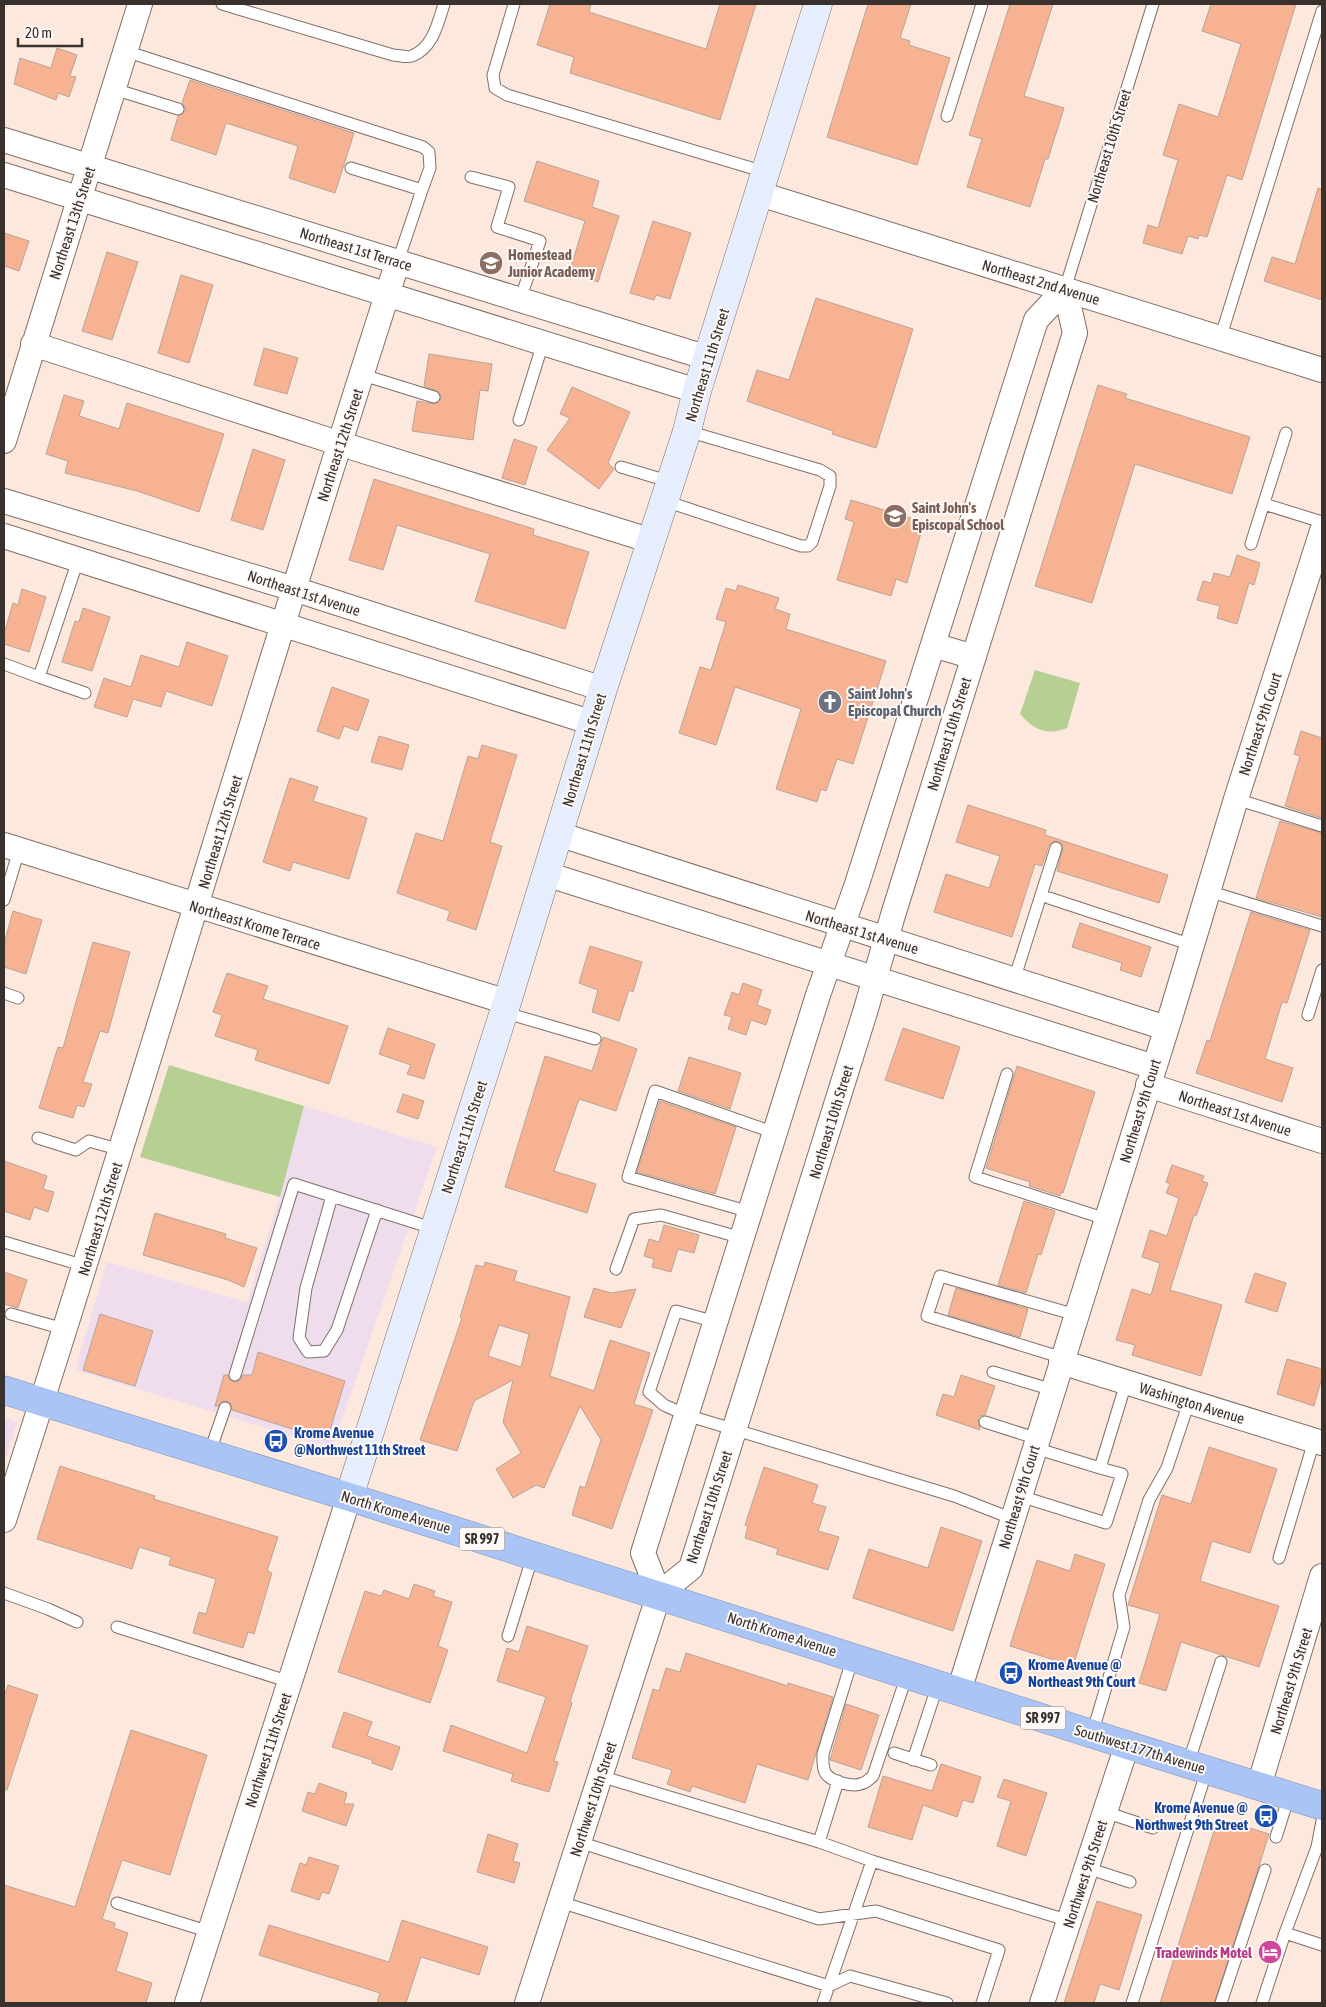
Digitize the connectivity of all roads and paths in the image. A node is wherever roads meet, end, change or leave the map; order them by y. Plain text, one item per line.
1 (140, 4) edge
2 (222, 4) edge
3 (444, 4) edge
4 (514, 4) edge
5 (818, 4) edge
6 (982, 4) edge
7 (1153, 4) edge
8 (1316, 4) edge
9 (1322, 6) edge
10 (1322, 11) edge
11 (125, 51) junction
12 (114, 89) junction
13 (178, 109) dead end
14 (946, 116) dead end
15 (4, 140) edge
16 (90, 168) junction
17 (351, 168) dead end
18 (4, 175) edge
19 (471, 177) dead end
20 (763, 183) junction
21 (422, 190) junction
22 (80, 198) junction
23 (398, 262) junction
24 (1065, 289) junction
25 (387, 295) junction
26 (520, 300) junction
27 (1220, 339) junction
28 (543, 343) junction
29 (33, 344) junction
30 (708, 358) junction
31 (1322, 370) edge
32 (362, 375) junction
33 (697, 391) junction
34 (434, 397) dead end
35 (519, 420) dead end
36 (686, 431) junction
37 (1286, 433) dead end
38 (4, 441) edge
39 (341, 444) junction
40 (621, 467) dead end
41 (668, 492) junction
42 (4, 501) edge
43 (1264, 504) junction
44 (1322, 522) edge
45 (1322, 531) edge
46 (4, 536) edge
47 (652, 541) junction
48 (1251, 544) dead end
49 (78, 560) junction
50 (294, 589) junction
51 (283, 624) junction
52 (933, 645) junction
53 (974, 657) junction
54 (4, 664) edge
55 (39, 677) junction
56 (603, 690) junction
57 (85, 692) dead end
58 (593, 723) junction
59 (1236, 799) junction
60 (1322, 826) edge
61 (558, 834) junction
62 (11, 847) edge
63 (1056, 848) dead end
64 (546, 874) junction
65 (1208, 891) junction
66 (1049, 898) dead end
67 (4, 900) edge
68 (197, 907) junction
69 (842, 926) junction
70 (1322, 926) edge
71 (886, 940) junction
72 (1192, 945) junction
73 (828, 964) junction
74 (1322, 970) edge
75 (874, 979) junction
76 (1014, 980) junction
77 (4, 993) edge
78 (18, 998) dead end
79 (505, 1007) junction
80 (1308, 1015) dead end
81 (1166, 1028) junction
82 (595, 1040) dead end
83 (1006, 1074) dead end
84 (1151, 1076) junction
85 (775, 1133) junction
86 (1321, 1137) edge
87 (38, 1138) dead end
88 (121, 1150) junction
89 (332, 1196) junction
90 (377, 1210) junction
91 (750, 1212) junction
92 (1106, 1219) junction
93 (435, 1229) junction
94 (742, 1238) junction
95 (4, 1242) edge
96 (85, 1266) junction
97 (616, 1269) dead end
98 (11, 1314) dead end
99 (1076, 1315) junction
100 (716, 1322) junction
101 (64, 1329) junction
102 (1062, 1360) junction
103 (993, 1372) dead end
104 (235, 1375) dead end
105 (1126, 1382) junction
106 (4, 1390) edge
107 (1053, 1390) junction
108 (42, 1402) junction
109 (1189, 1402) junction
110 (225, 1408) dead end
111 (686, 1415) junction
112 (985, 1422) dead end
113 (734, 1431) junction
114 (1318, 1442) edge
115 (1036, 1443) junction
116 (209, 1454) junction
117 (1100, 1468) junction
118 (1020, 1496) junction
119 (349, 1497) junction
120 (1013, 1519) junction
121 (4, 1520) edge
122 (533, 1555) junction
123 (1279, 1558) dead end
124 (1320, 1589) edge
125 (4, 1593) edge
126 (659, 1594) junction
127 (77, 1622) dead end
128 (117, 1627) dead end
129 (508, 1636) dead end
130 (854, 1657) junction
131 (1221, 1662) dead end
132 (907, 1674) junction
133 (290, 1682) junction
134 (948, 1687) junction
135 (1092, 1734) junction
136 (1127, 1745) junction
137 (894, 1754) dead end
138 (913, 1760) junction
139 (930, 1765) dead end
140 (1198, 1767) junction
141 (600, 1776) junction
142 (838, 1781) junction
143 (1259, 1786) junction
144 (1289, 1796) junction
145 (1322, 1806) edge
146 (1105, 1812) junction
147 (1322, 1821) edge
148 (1153, 1828) dead end
149 (1276, 1837) dead end
150 (579, 1842) junction
151 (819, 1842) junction
152 (872, 1861) junction
153 (1087, 1868) junction
154 (1264, 1870) dead end
155 (1130, 1882) dead end
156 (560, 1902) junction
157 (117, 1903) dead end
158 (853, 1915) junction
159 (1070, 1921) junction
160 (210, 1932) junction
161 (1286, 1933) junction
162 (1322, 1945) edge
163 (829, 1986) junction
164 (187, 2003) edge
165 (528, 2003) edge
166 (823, 2003) edge
167 (947, 2003) edge
168 (982, 2003) edge
169 (1042, 2003) edge
170 (1132, 2003) edge
171 (1221, 2003) edge
172 (1262, 2003) edge

1 - 11 street, Northeast 13th Street
2 - 3 lane
4 - 20 lane
5 - 20 street, Northeast 11th Street
6 - 14 lane
7 - 24 lane, Northeast 10th Street
8 - 9 lane
10 - 27 lane
11 - 12 street, Northeast 13th Street
11 - 21 lane
12 - 13 lane
12 - 16 street, Northeast 13th Street
15 - 16 street, Northeast 1st Terrace
16 - 22 street, Northeast 13th Street
16 - 23 street, Northeast 1st Terrace
17 - 21 lane
18 - 22 street
19 - 26 lane
20 - 24 street, Northeast 2nd Avenue
20 - 30 street, Northeast 11th Street
21 - 23 lane
22 - 25 street
22 - 29 street, Northeast 13th Street
23 - 25 street, Northeast 12th Street
23 - 26 street, Northeast 1st Terrace
24 - 27 street, Northeast 2nd Avenue
24 - 52 street, Northeast 10th Street
24 - 53 street, Northeast 10th Street
25 - 28 street
25 - 32 street, Northeast 12th Street
26 - 30 street, Northeast 1st Terrace
27 - 31 street, Northeast 2nd Avenue
28 - 33 street
28 - 35 lane
29 - 38 street, Northeast 13th Street
29 - 39 street
30 - 33 street, Northeast 11th Street
32 - 34 lane
32 - 39 street, Northeast 12th Street
33 - 36 street, Northeast 11th Street
36 - 41 street, Northeast 11th Street
36 - 41 lane
37 - 43 lane
39 - 47 street
39 - 50 street, Northeast 12th Street
40 - 41 lane
41 - 47 street, Northeast 11th Street
42 - 50 street, Northeast 1st Avenue
43 - 44 lane
43 - 48 lane
45 - 59 street, Northeast 9th Court
46 - 49 street
47 - 56 street, Northeast 11th Street
49 - 51 street
49 - 55 lane
50 - 51 street, Northeast 12th Street
50 - 56 street, Northeast 1st Avenue
51 - 58 street
51 - 68 street, Northeast 12th Street
52 - 53 street
52 - 69 street, Northeast 10th Street
53 - 71 street, Northeast 10th Street
54 - 55 lane
55 - 57 lane
56 - 58 street, Northeast 11th Street
58 - 61 street, Northeast 11th Street
59 - 60 lane
59 - 65 street, Northeast 9th Court
61 - 64 street, Northeast 11th Street
61 - 69 street, Northeast 1st Avenue
62 - 67 lane
62 - 68 street, Northeast Krome Terrace
63 - 76 lane
64 - 73 street, Northeast 1st Avenue
64 - 79 street, Northeast 11th Street
65 - 70 lane
65 - 72 street, Northeast 9th Court
66 - 72 lane
68 - 79 street, Northeast Krome Terrace
68 - 88 street, Northeast 12th Street
69 - 71 street, Northeast 1st Avenue
69 - 73 street, Northeast 10th Street
71 - 75 street, Northeast 10th Street
71 - 76 street, Northeast 1st Avenue
72 - 81 street, Northeast 9th Court
73 - 75 street, Northeast 1st Avenue
73 - 85 street, Northeast 10th Street
74 - 80 lane
75 - 84 street, Northeast 1st Avenue
75 - 113 street, Northeast 10th Street
76 - 81 street, Northeast 1st Avenue
77 - 78 lane
79 - 82 lane
79 - 93 street, Northeast 11th Street
81 - 84 street, Northeast 9th Court
83 - 92 lane
84 - 86 street, Northeast 1st Avenue
84 - 92 street, Northeast 9th Court
85 - 91 street, Northeast 10th Street
85 - 91 lane
87 - 88 lane
88 - 96 street, Northeast 12th Street
89 - 90 lane
89 - 90 lane
89 - 104 lane
90 - 93 lane
91 - 94 street, Northeast 10th Street
92 - 99 street, Northeast 9th Court
93 - 119 street, Northeast 11th Street
94 - 97 lane
94 - 100 street, Northeast 10th Street
95 - 96 lane
96 - 101 street, Northeast 12th Street
98 - 101 lane
99 - 102 street, Northeast 9th Court
99 - 102 lane
100 - 111 street, Northeast 10th Street
100 - 111 lane
101 - 108 street, Northeast 12th Street
102 - 105 street, Washington Avenue
102 - 107 street, Northeast 9th Court
103 - 107 lane
105 - 109 street, Washington Avenue
105 - 117 lane
106 - 108 highway, North Krome Avenue / SR 997
107 - 115 street, Northeast 9th Court
108 - 116 highway, North Krome Avenue / SR 997
108 - 121 street, Northeast 12th Street
109 - 114 street, Washington Avenue
109 - 135 lane
110 - 116 lane
111 - 113 lane
111 - 126 street, Northeast 10th Street
112 - 115 lane
113 - 120 lane
113 - 126 street, Northeast 10th Street
114 - 123 lane
115 - 117 lane
115 - 118 street, Northeast 9th Court
116 - 119 highway, North Krome Avenue / SR 997
117 - 118 lane
118 - 120 street, Northeast 9th Court
119 - 122 highway, North Krome Avenue / SR 997
119 - 133 street, Northwest 11th Street
120 - 134 street, Northeast 9th Court
122 - 126 highway, North Krome Avenue / SR 997
122 - 129 lane
124 - 143 street, Northeast 9th Street
125 - 127 lane
126 - 130 highway, North Krome Avenue / SR 997
126 - 141 street, Northwest 10th Street
128 - 133 lane
130 - 132 highway, North Krome Avenue / SR 997
130 - 142 lane
131 - 140 lane
132 - 134 highway, North Krome Avenue / SR 997
132 - 142 lane
133 - 160 street, Northwest 11th Street
134 - 135 highway, Southwest 177th Avenue / SR 997
134 - 138 lane
135 - 136 highway, Southwest 177th Avenue / SR 997
136 - 140 highway, Southwest 177th Avenue / SR 997
136 - 146 street, Northwest 9th Street
137 - 138 lane
138 - 139 lane
140 - 143 highway, Southwest 177th Avenue / SR 997
140 - 170 lane
141 - 150 street, Northwest 10th Street
141 - 151 lane
142 - 151 lane
143 - 144 highway, Southwest 177th Avenue / SR 997
144 - 145 highway, Southwest 177th Avenue / SR 997
144 - 149 lane
146 - 148 lane
146 - 153 street, Northwest 9th Street
147 - 161 lane
150 - 156 street, Northwest 10th Street
150 - 158 lane
151 - 152 lane
152 - 158 lane
152 - 159 lane
153 - 155 lane
153 - 159 street, Northwest 9th Street
154 - 171 lane
156 - 163 lane
156 - 165 street, Northwest 10th Street
157 - 160 lane
158 - 163 lane
158 - 168 lane
159 - 169 street, Northwest 9th Street
160 - 164 street, Northwest 11th Street
161 - 162 lane
161 - 172 lane
163 - 166 lane
163 - 167 lane

